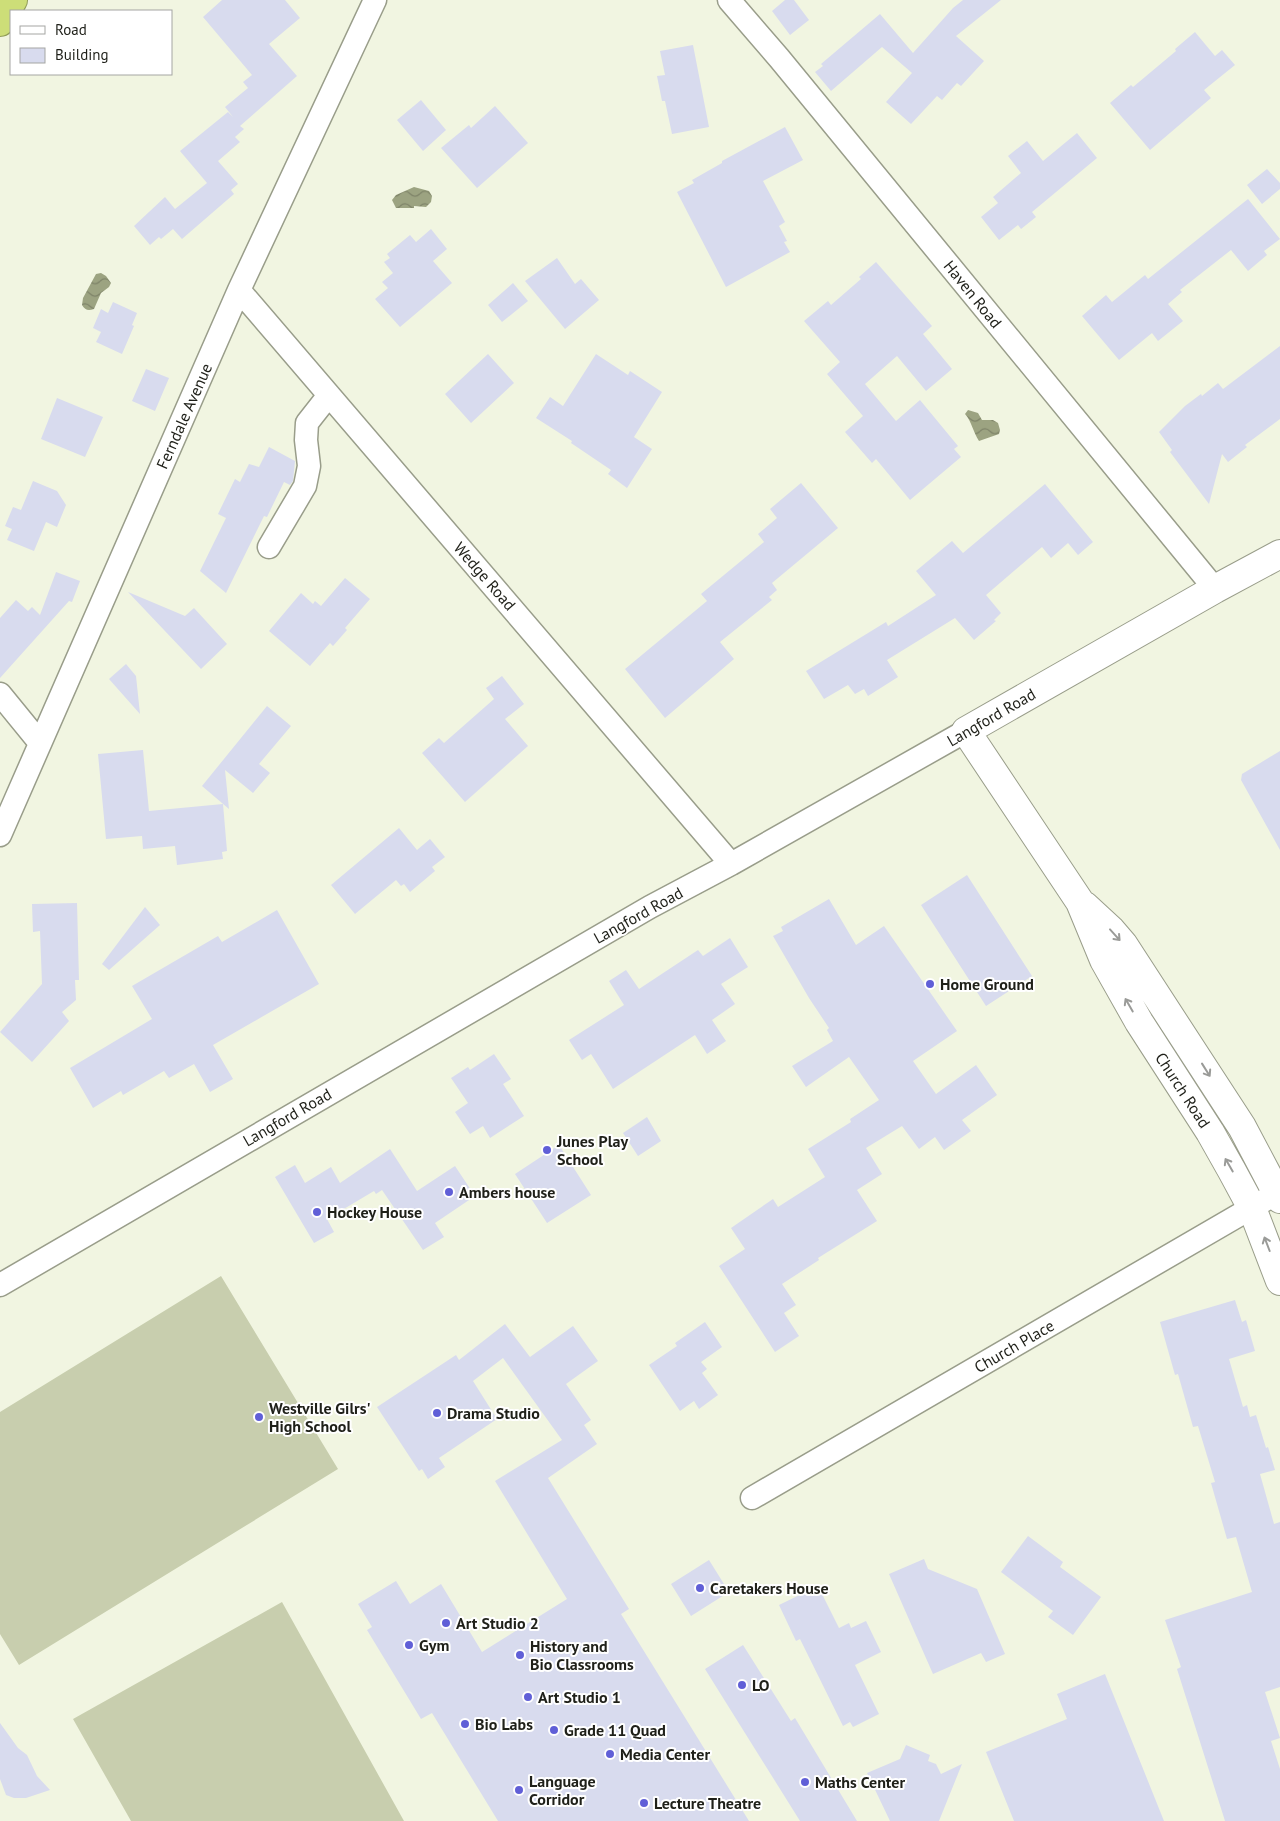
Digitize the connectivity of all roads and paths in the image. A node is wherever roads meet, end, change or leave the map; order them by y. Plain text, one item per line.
1 (13, 0) edge
2 (375, 0) edge
3 (729, 0) edge
4 (0, 22) edge
5 (239, 290) junction
6 (329, 395) junction
7 (268, 547) dead end
8 (1280, 554) edge
9 (1215, 589) junction
10 (0, 694) edge
11 (966, 731) junction
12 (40, 743) junction
13 (0, 836) edge
14 (731, 864) junction
15 (1080, 902) junction
16 (1279, 1196) edge
17 (1252, 1208) junction
18 (1280, 1281) edge
19 (0, 1284) edge
20 (752, 1498) dead end

1 - 4 highway
2 - 5 street, Ferndale Avenue
3 - 9 street, Haven Road
5 - 6 street, Wedge Road
5 - 12 street, Ferndale Avenue
6 - 7 street
6 - 14 street, Wedge Road
8 - 9 street, Langford Road
9 - 11 street, Langford Road
10 - 12 street
11 - 14 street, Langford Road
11 - 15 street, Church Road
12 - 13 street, Ferndale Avenue
14 - 19 street, Langford Road
15 -> 16 street, Church Road
17 -> 15 street, Church Road
16 - 17 street, Church Place
18 -> 17 street, Church Road
17 - 20 street, Church Place

